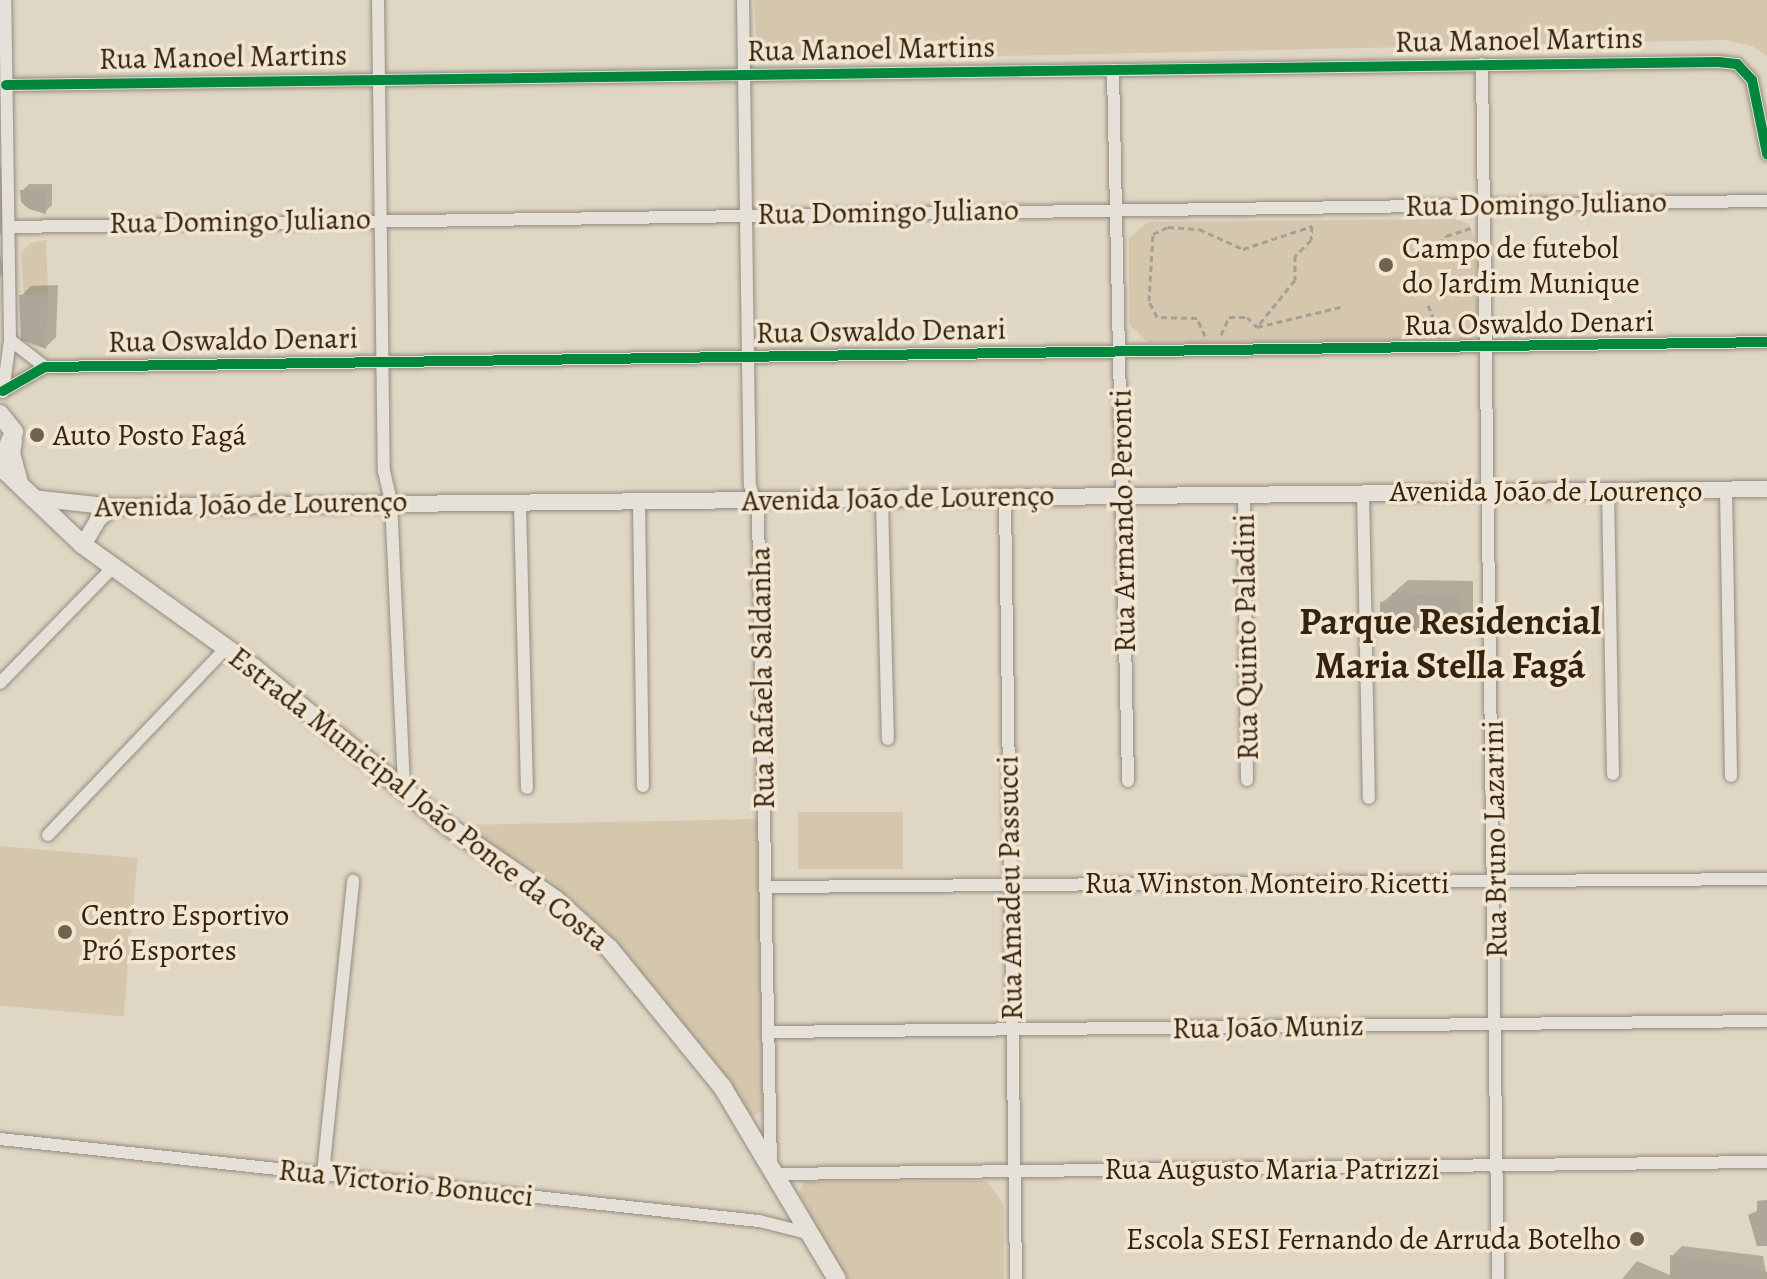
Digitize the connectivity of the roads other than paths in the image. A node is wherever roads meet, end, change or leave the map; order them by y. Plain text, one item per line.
1 (378, 0) edge
2 (743, 0) edge
3 (3, 2) edge
4 (1482, 64) junction
5 (1113, 70) junction
6 (747, 74) junction
7 (379, 78) junction
8 (6, 85) junction
9 (3, 141) edge
10 (1767, 154) edge
11 (1767, 201) edge
12 (1487, 205) junction
13 (1116, 209) junction
14 (747, 213) junction
15 (380, 218) junction
16 (9, 227) junction
17 (10, 340) junction
18 (1767, 342) edge
19 (1486, 348) junction
20 (1120, 351) junction
21 (749, 357) junction
22 (381, 361) junction
23 (45, 367) junction
24 (2, 395) edge
25 (0, 414) edge
26 (6, 448) edge
27 (0, 466) edge
28 (1489, 489) junction
29 (1608, 489) junction
30 (1767, 489) edge
31 (1726, 490) junction
32 (1363, 492) junction
33 (1118, 494) junction
34 (1244, 494) junction
35 (27, 495) junction
36 (1005, 498) junction
37 (882, 499) junction
38 (753, 500) junction
39 (391, 501) junction
40 (639, 503) junction
41 (520, 504) junction
42 (115, 507) junction
43 (83, 545) junction
44 (114, 566) junction
45 (227, 647) junction
46 (0, 683) edge
47 (888, 739) dead end
48 (1613, 774) dead end
49 (1731, 776) dead end
50 (1247, 780) dead end
51 (1128, 781) dead end
52 (643, 786) dead end
53 (527, 788) dead end
54 (404, 791) junction
55 (1369, 798) dead end
56 (48, 835) dead end
57 (1767, 879) edge
58 (353, 881) dead end
59 (1496, 882) junction
60 (1009, 885) junction
61 (767, 887) junction
62 (1767, 1021) edge
63 (1498, 1024) junction
64 (1013, 1030) junction
65 (769, 1032) junction
66 (0, 1139) edge
67 (1767, 1162) edge
68 (1499, 1168) junction
69 (774, 1170) junction
70 (1014, 1171) junction
71 (323, 1173) junction
72 (811, 1234) junction
73 (837, 1279) edge
74 (1016, 1279) edge
75 (1498, 1279) edge

1 - 7 street
2 - 6 street, Rua Rafaela Saldanha
3 - 8 street
4 - 5 street, Rua Manoel Martins
4 - 10 street, Rua Manoel Martins
4 - 12 street, Rua Bruno Lazarini
5 - 6 street, Rua Manoel Martins
5 - 13 street, Rua Armando Peronti
6 - 7 street, Rua Manoel Martins
6 - 14 street, Rua Rafaela Saldanha
7 - 8 street, Rua Manoel Martins
7 - 15 street
8 - 9 street
9 - 16 street
11 - 12 street, Rua Domingo Juliano
12 - 13 street, Rua Domingo Juliano
12 - 19 street, Rua Bruno Lazarini
13 - 14 street, Rua Domingo Juliano
13 - 20 street, Rua Armando Peronti
14 - 15 street, Rua Domingo Juliano
14 - 21 street, Rua Rafaela Saldanha
15 - 16 street, Rua Domingo Juliano
15 - 22 street
16 - 17 street
17 - 23 street
17 - 24 street
18 - 19 street, Rua Oswaldo Denari
19 - 20 street, Rua Oswaldo Denari
19 - 28 street, Rua Bruno Lazarini
20 - 21 street, Rua Oswaldo Denari
20 - 33 street, Rua Armando Peronti
21 - 22 street, Rua Oswaldo Denari
21 - 38 street, Rua Rafaela Saldanha
22 - 23 street, Rua Oswaldo Denari
22 - 39 street
23 - 24 street, Rua Oswaldo Denari
25 - 26 main road
26 - 35 main road
27 - 35 main road
28 - 29 street, Avenida João de Lourenço
28 - 32 street, Avenida João de Lourenço
28 - 59 street, Rua Bruno Lazarini
29 - 31 street, Avenida João de Lourenço
29 - 48 street
30 - 31 street, Avenida João de Lourenço
31 - 49 street
32 - 34 street, Avenida João de Lourenço
32 - 55 street
33 - 34 street, Avenida João de Lourenço
33 - 36 street, Avenida João de Lourenço
33 - 51 street, Rua Armando Peronti
34 - 50 street, Rua Quinto Paladini
35 - 42 street, Avenida João de Lourenço
35 - 43 main road, Estrada Municipal João Ponce da Costa
36 - 37 street, Avenida João de Lourenço
36 - 60 street, Rua Amadeu Passucci
37 - 38 street, Avenida João de Lourenço
37 - 47 street
38 - 40 street, Avenida João de Lourenço
38 - 61 street, Rua Rafaela Saldanha
39 - 41 street, Avenida João de Lourenço
39 - 42 street, Avenida João de Lourenço
39 - 54 street
40 - 41 street, Avenida João de Lourenço
40 - 52 street
41 - 53 street
42 - 43 street
43 - 44 main road, Estrada Municipal João Ponce da Costa
44 - 45 main road, Estrada Municipal João Ponce da Costa
44 - 46 street
45 - 54 main road, Estrada Municipal João Ponce da Costa
45 - 56 street
54 - 69 main road, Estrada Municipal João Ponce da Costa
57 - 59 street, Rua Winston Monteiro Ricetti
58 - 71 street
59 - 60 street, Rua Winston Monteiro Ricetti
59 - 63 street, Rua Bruno Lazarini
60 - 61 street, Rua Winston Monteiro Ricetti
60 - 64 street, Rua Amadeu Passucci
61 - 65 street, Rua Rafaela Saldanha
62 - 63 street, Rua João Muniz
63 - 64 street, Rua João Muniz
63 - 68 street, Rua Bruno Lazarini
64 - 65 street, Rua João Muniz
64 - 70 street, Rua Amadeu Passucci
65 - 69 street, Rua Rafaela Saldanha
66 - 71 street, Rua Victorio Bonucci
67 - 68 street, Rua Augusto Maria Patrizzi
68 - 70 street, Rua Augusto Maria Patrizzi
68 - 75 street, Rua Bruno Lazarini
69 - 70 street, Rua Augusto Maria Patrizzi
69 - 72 main road, Estrada Municipal João Ponce da Costa
70 - 74 street, Rua Amadeu Passucci
71 - 72 street, Rua Victorio Bonucci
72 - 73 main road, Estrada Municipal João Ponce da Costa

